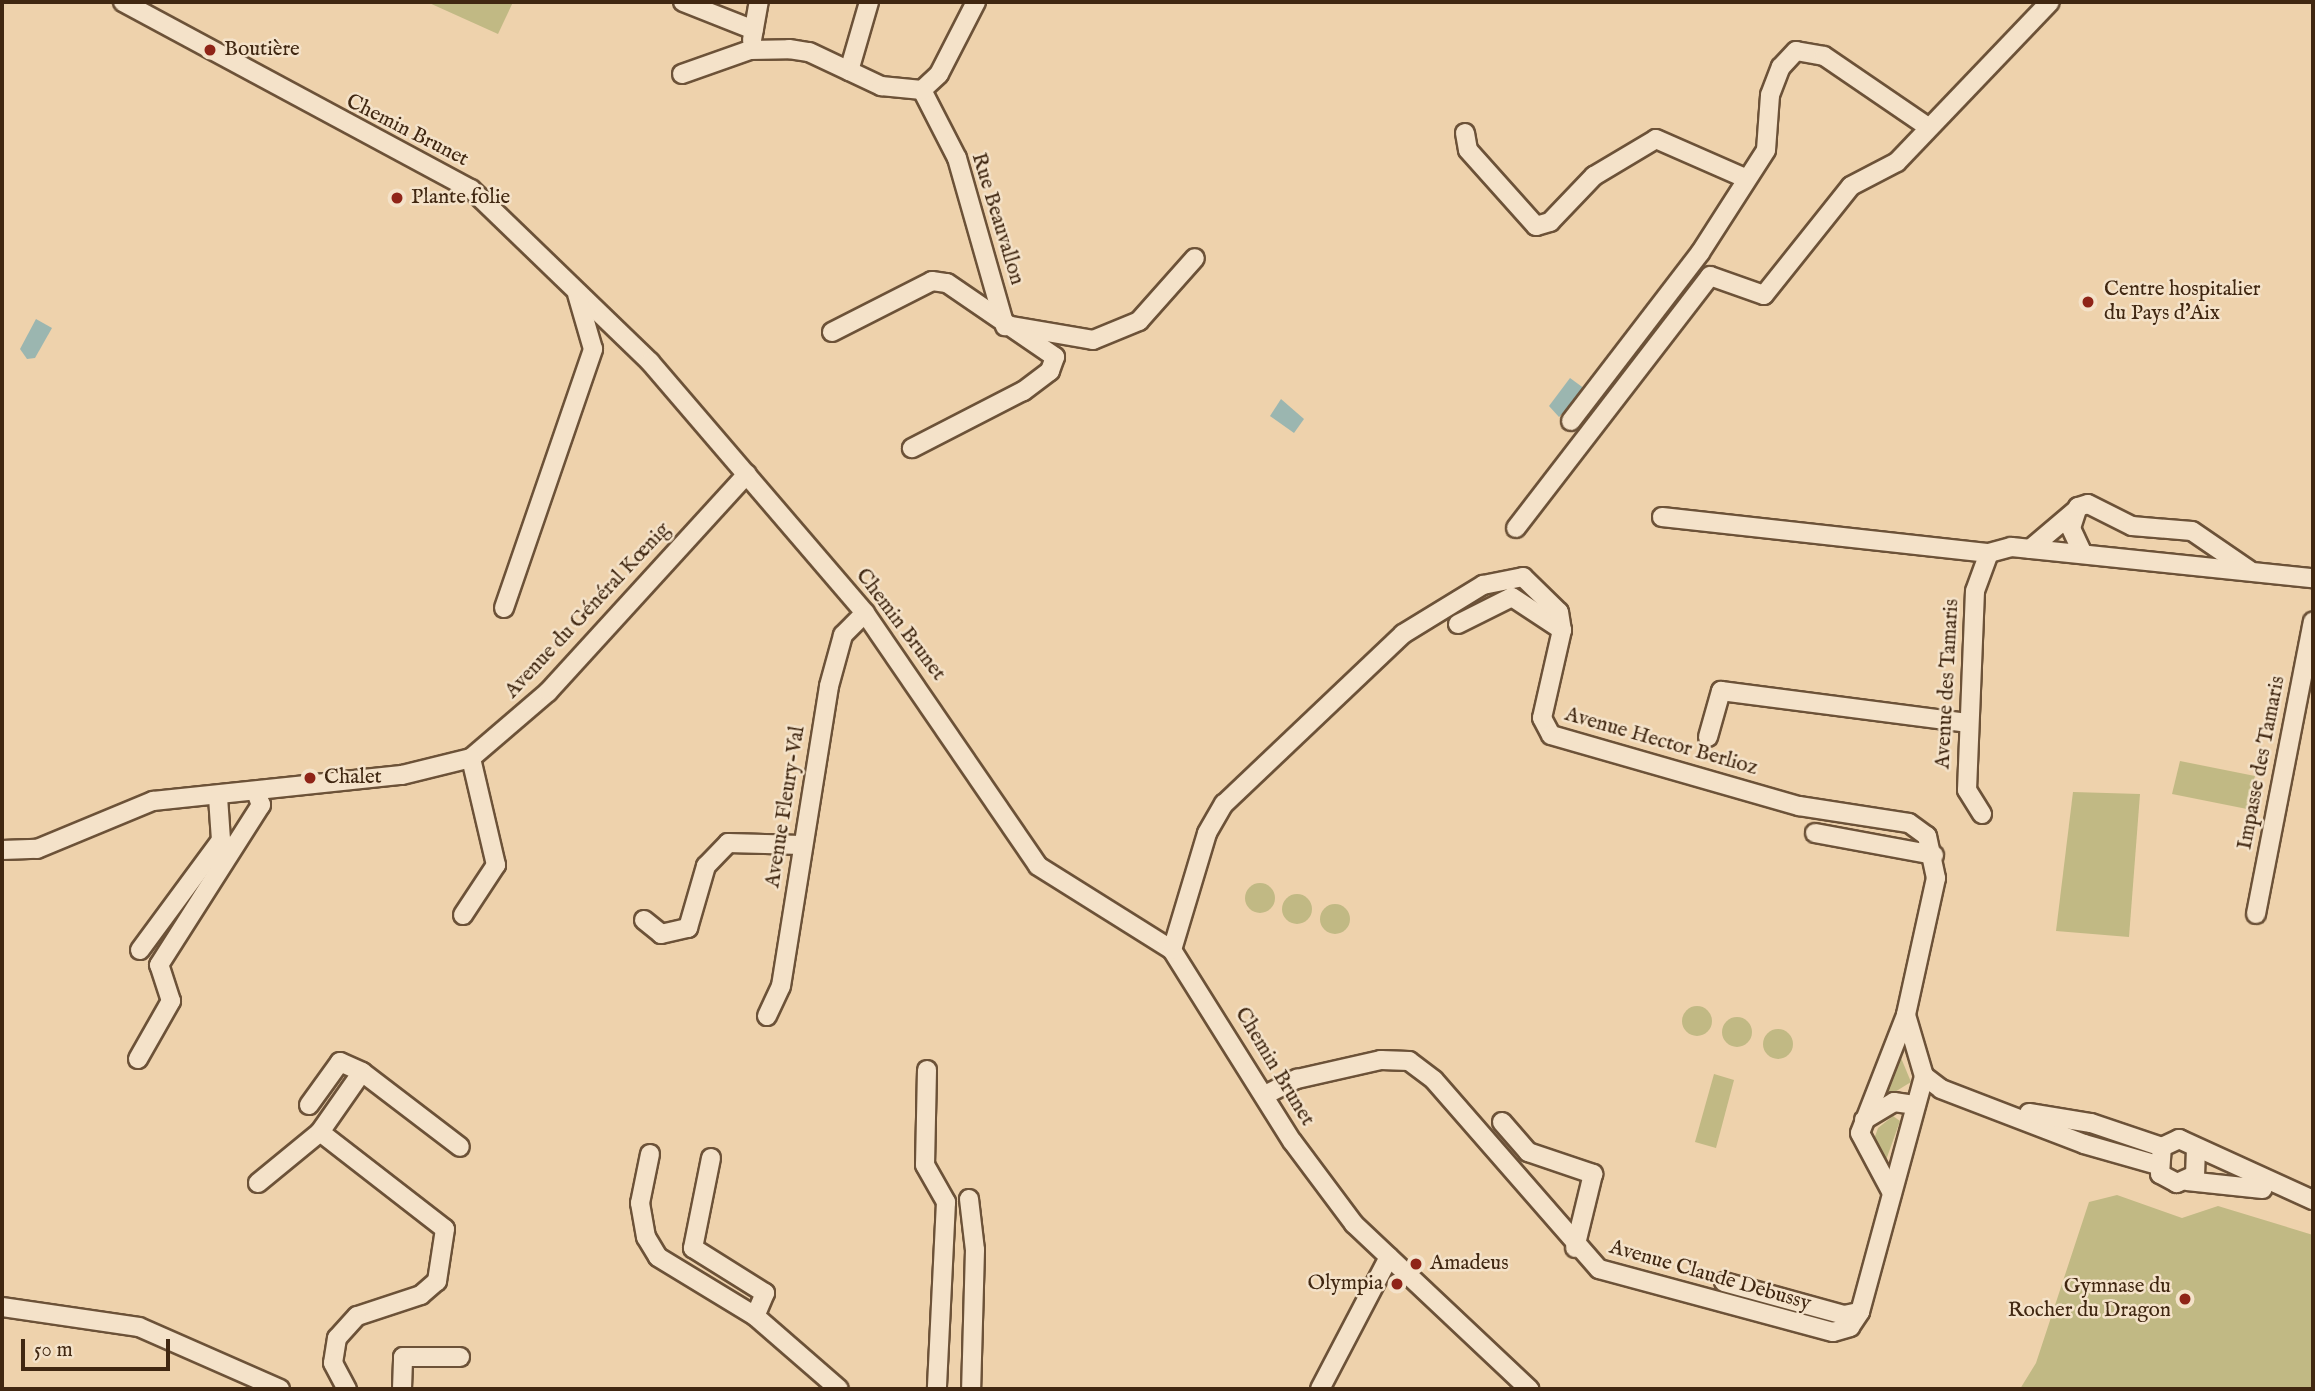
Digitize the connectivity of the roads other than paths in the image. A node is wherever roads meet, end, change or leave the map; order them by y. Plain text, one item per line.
1 (123, 2) edge
2 (683, 2) edge
3 (760, 2) edge
4 (869, 2) edge
5 (976, 2) edge
6 (2050, 2) edge
7 (754, 30) junction
8 (750, 50) junction
9 (849, 71) junction
10 (682, 74) dead end
11 (922, 90) junction
12 (1927, 127) junction
13 (1465, 133) dead end
14 (1747, 179) junction
15 (1195, 258) dead end
16 (577, 294) junction
17 (1005, 326) junction
18 (832, 332) dead end
19 (1572, 421) dead end
20 (912, 448) dead end
21 (747, 474) junction
22 (2078, 507) junction
23 (1662, 517) dead end
24 (1516, 528) dead end
25 (2030, 549) junction
26 (1989, 553) junction
27 (2083, 554) junction
28 (2252, 572) junction
29 (2313, 578) edge
30 (504, 608) dead end
31 (865, 612) junction
32 (2313, 621) edge
33 (1458, 624) dead end
34 (1562, 630) junction
35 (1969, 723) junction
36 (1708, 737) dead end
37 (471, 758) junction
38 (256, 792) junction
39 (218, 797) junction
40 (1982, 814) dead end
41 (1815, 834) dead end
42 (802, 845) junction
43 (2, 850) edge
44 (1934, 855) junction
45 (2256, 914) dead end
46 (463, 915) dead end
47 (645, 920) dead end
48 (140, 950) dead end
49 (1171, 950) junction
50 (1906, 1015) junction
51 (767, 1016) dead end
52 (138, 1059) dead end
53 (927, 1070) dead end
54 (362, 1072) junction
55 (1924, 1076) junction
56 (1267, 1094) junction
57 (309, 1105) dead end
58 (1916, 1105) junction
59 (1864, 1120) junction
60 (1502, 1122) dead end
61 (320, 1132) junction
62 (460, 1147) dead end
63 (2196, 1148) junction
64 (650, 1154) dead end
65 (2159, 1156) junction
66 (711, 1158) dead end
67 (2187, 1181) junction
68 (258, 1183) dead end
69 (1892, 1192) junction
70 (2290, 1193) junction
71 (969, 1199) dead end
72 (2313, 1200) edge
73 (1575, 1248) junction
74 (1389, 1257) junction
75 (1724, 1282) dead end
76 (2, 1307) edge
77 (1860, 1312) junction
78 (755, 1316) junction
79 (460, 1357) dead end
80 (280, 1389) edge
81 (347, 1389) edge
82 (402, 1389) edge
83 (839, 1389) edge
84 (937, 1389) edge
85 (971, 1389) edge
86 (1320, 1389) edge
87 (1529, 1389) edge

1 - 16 street, Chemin Brunet
2 - 7 street
3 - 7 street
4 - 9 street
5 - 11 street
6 - 12 street
7 - 8 street
8 - 9 street
8 - 10 street
9 - 11 street
11 - 17 street, Rue Beauvallon
12 - 14 street
12 - 24 street
13 - 14 street
14 - 19 street
15 - 17 street
16 - 21 street, Chemin Brunet
16 - 30 street
17 - 18 street
17 - 20 street
21 - 31 street, Chemin Brunet
21 - 37 street, Avenue du Général Kœnig
22 - 25 street
22 - 27 street
22 - 28 street
23 - 26 street
25 - 26 street
25 - 27 street
26 - 35 street, Avenue des Tamaris
27 - 28 street
28 - 29 street
31 - 42 street, Avenue Fleury-Val
31 - 49 street, Chemin Brunet
32 - 45 street, Impasse des Tamaris
33 - 34 street
34 - 44 street, Avenue Hector Berlioz
34 - 49 street
35 - 36 street
35 - 40 street, Avenue des Tamaris
37 - 38 street, Avenue du Général Kœnig
37 - 46 street
38 - 39 street, Avenue du Général Kœnig
38 - 52 street
39 - 43 street, Avenue du Général Kœnig
39 - 48 street
41 - 44 street
42 - 47 street
42 - 51 street, Avenue Fleury-Val
44 - 50 street
49 - 56 street, Chemin Brunet
50 - 55 street
50 - 59 street
53 - 84 street
54 - 57 street
54 - 61 street
54 - 62 street
55 - 58 street
55 - 65 street
56 - 73 street, Avenue Claude Debussy
56 - 74 street, Chemin Brunet
58 - 59 street
58 - 69 street
59 - 69 street
60 - 73 street
61 - 68 street
61 - 81 street
63 - 65 street
63 - 67 street
63 - 70 street
64 - 78 street
65 - 67 street
66 - 78 street
67 - 70 street
69 - 77 street
70 - 72 street
71 - 85 street
73 - 77 street, Avenue Claude Debussy
74 - 86 street
74 - 87 street, Chemin Brunet
75 - 77 street
76 - 80 street
78 - 83 street
79 - 82 street

